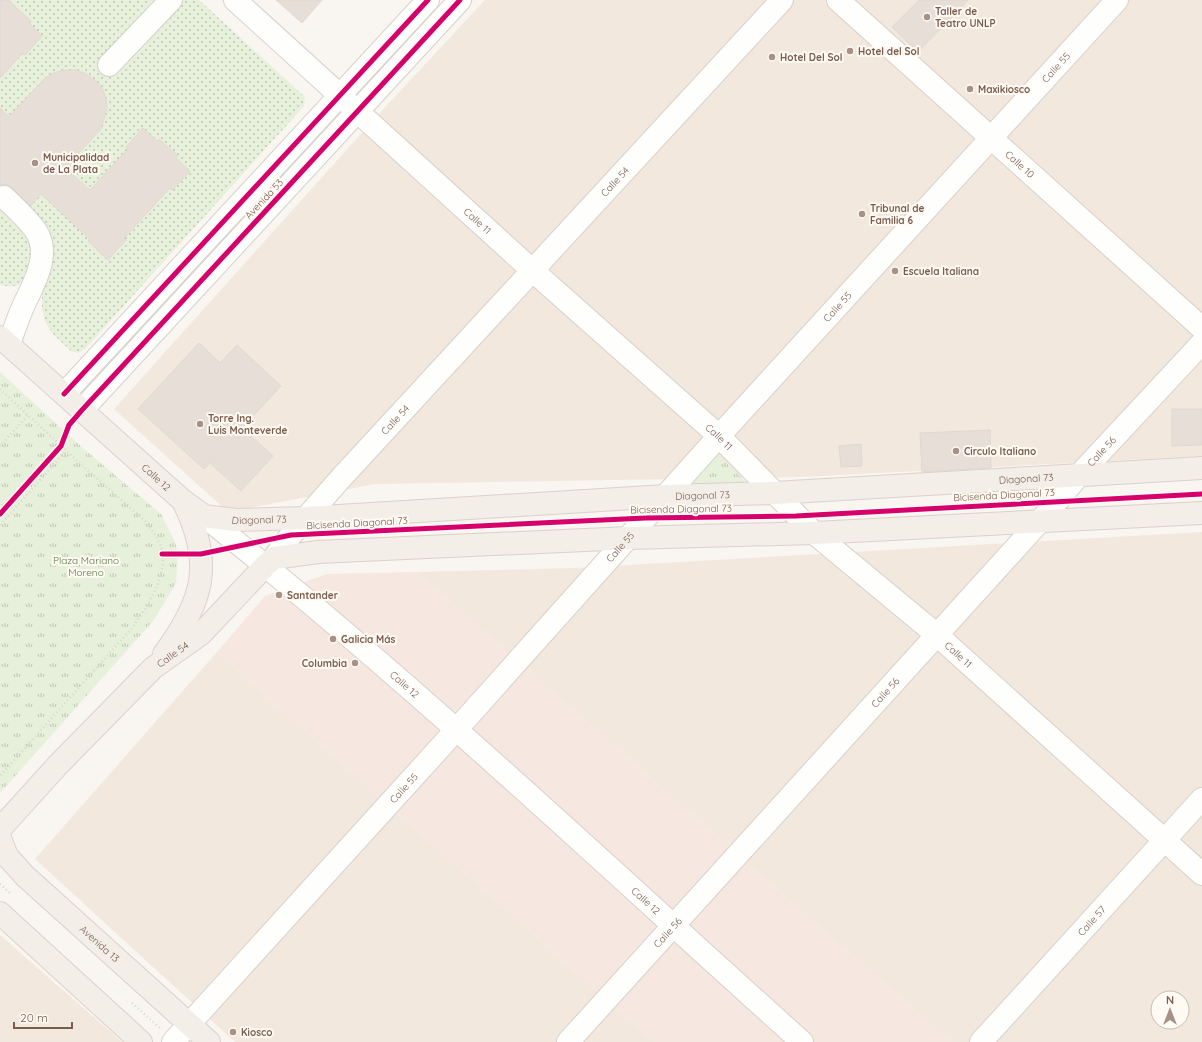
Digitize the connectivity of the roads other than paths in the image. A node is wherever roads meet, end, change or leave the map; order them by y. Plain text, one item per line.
1 (171, 0) edge
2 (235, 0) edge
3 (428, 0) edge
4 (460, 0) edge
5 (782, 0) edge
6 (838, 0) edge
7 (1117, 0) edge
8 (109, 65) dead end
9 (340, 94) junction
10 (357, 110) junction
11 (992, 138) junction
12 (4, 197) dead end
13 (533, 271) junction
14 (1202, 328) edge
15 (5, 340) edge
16 (1202, 343) edge
17 (64, 394) junction
18 (82, 410) junction
19 (719, 436) junction
20 (1202, 468) edge
21 (1080, 474) junction
22 (774, 492) junction
23 (666, 496) junction
24 (182, 500) junction
25 (1202, 513) edge
26 (204, 516) junction
27 (306, 518) junction
28 (1041, 520) junction
29 (814, 533) junction
30 (629, 538) junction
31 (270, 562) junction
32 (937, 635) junction
33 (154, 668) junction
34 (456, 730) junction
35 (1202, 799) edge
36 (0, 829) edge
37 (0, 838) edge
38 (1165, 840) junction
39 (1202, 874) edge
40 (0, 913) edge
41 (673, 926) junction
42 (190, 1024) junction
43 (141, 1042) edge
44 (173, 1042) edge
45 (209, 1042) edge
46 (568, 1042) edge
47 (802, 1042) edge
48 (981, 1042) edge

1 - 8 street
2 - 9 street, Calle 11
3 - 9 street, Avenida 53
4 - 10 street, Avenida 53
5 - 13 street, Calle 54
6 - 11 street, Calle 10
7 - 11 street, Calle 55
9 - 10 street, Calle 11
9 - 17 street, Avenida 53
10 - 13 street, Calle 11
10 - 18 street, Avenida 53
11 - 14 street, Calle 10
11 - 19 street, Calle 55
12 - 15 street
13 - 19 street, Calle 11
13 - 27 street, Calle 54
15 - 17 main road, Calle 12
16 - 21 street, Calle 56
17 - 18 main road, Calle 12
18 - 24 main road, Calle 12
19 - 22 street, Calle 11
19 - 23 street, Calle 55
20 - 21 main road, Diagonal 73
21 - 22 main road, Diagonal 73
21 - 28 street, Calle 56
22 - 23 main road, Diagonal 73
22 - 29 street, Calle 11
23 - 27 main road, Diagonal 73
23 - 30 street, Calle 55
24 - 26 main road, Calle 12
24 - 33 main road
25 - 28 main road
26 - 27 main road, Diagonal 73
26 - 31 street, Calle 12
27 - 31 street, Calle 54
28 - 29 main road
28 - 32 street, Calle 56
29 - 30 main road
29 - 32 street, Calle 11
30 - 31 main road
30 - 34 street, Calle 55
31 - 33 main road, Calle 54
31 - 34 street, Calle 12
32 - 38 street, Calle 11
32 - 41 street, Calle 56
33 - 36 main road, Calle 54
34 - 41 street, Calle 12
34 - 42 street, Calle 55
35 - 38 street, Calle 57
37 - 42 main road, Avenida 13
38 - 39 street, Calle 11
38 - 48 street, Calle 57
40 - 43 main road
41 - 46 street, Calle 56
41 - 47 street, Calle 12
42 - 44 street, Calle 55
42 - 45 main road, Avenida 13

